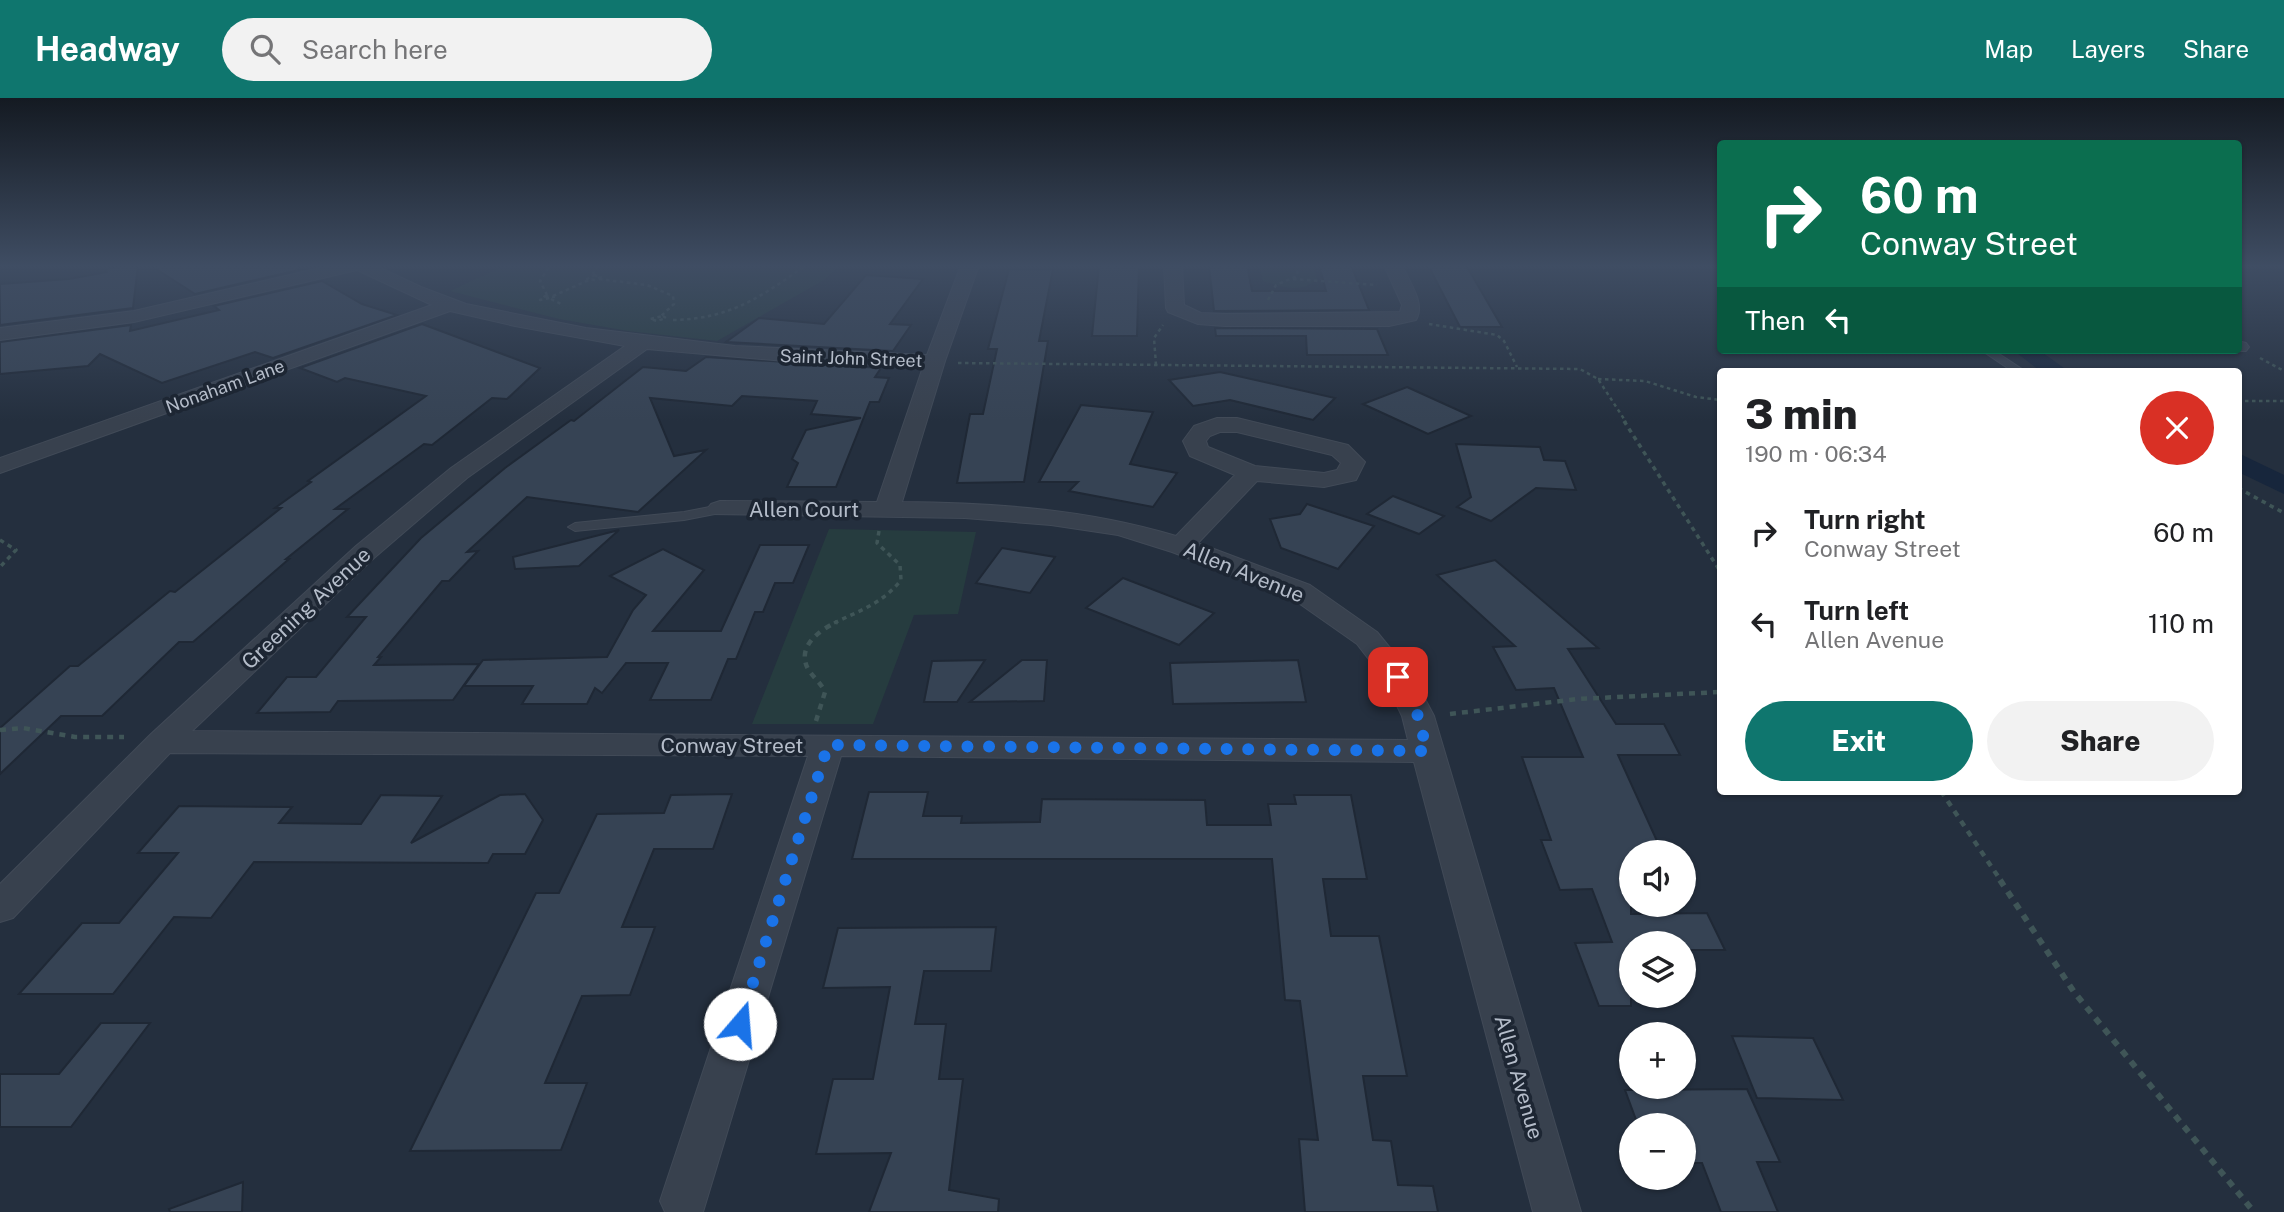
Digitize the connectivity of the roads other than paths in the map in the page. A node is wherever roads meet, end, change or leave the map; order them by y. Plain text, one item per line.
1 (135, 317) edge
2 (413, 317) edge
3 (506, 317) edge
4 (951, 317) edge
5 (1196, 317) edge
6 (1404, 317) edge
7 (0, 334) edge
8 (642, 343) junction
9 (1992, 354) edge
10 (935, 360) junction
11 (2015, 368) edge
12 (0, 466) edge
13 (1251, 473) junction
14 (720, 509) joint
15 (887, 509) junction
16 (575, 527) dead end
17 (1181, 546) junction
18 (165, 740) junction
19 (817, 745) junction
20 (1427, 751) junction
21 (0, 908) edge
22 (684, 1201) dead end
23 (1557, 1212) edge

1 - 7 street
2 - 12 street, Nonaham Lane
3 - 8 street, Saint John Street
4 - 10 street
5 - 6 street
8 - 10 street, Saint John Street
8 - 18 street, Greening Avenue
9 - 11 lane
10 - 15 street
13 - 13 street
13 - 17 street
14 - 15 street, Allen Court
14 - 16 lane
15 - 17 street, Allen Avenue
17 - 20 street, Allen Avenue
18 - 19 street, Conway Street
18 - 21 street, Greening Avenue
19 - 20 street, Conway Street
19 - 22 street
20 - 23 street, Allen Avenue

